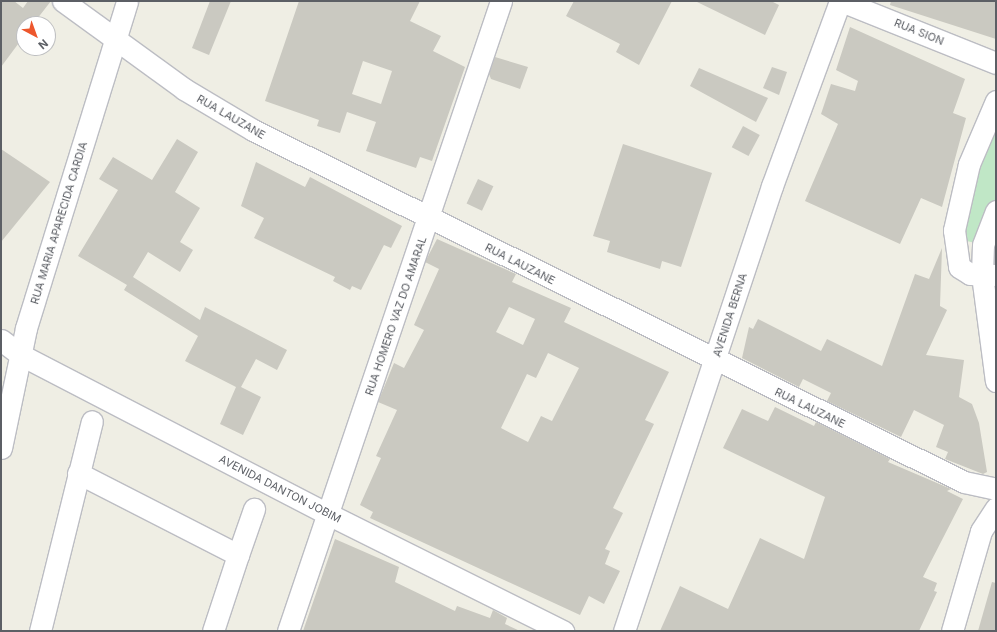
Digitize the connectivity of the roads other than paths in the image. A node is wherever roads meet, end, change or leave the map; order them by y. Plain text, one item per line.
1 (63, 1) edge
2 (127, 1) edge
3 (501, 1) edge
4 (840, 1) edge
5 (115, 42) junction
6 (996, 63) edge
7 (996, 101) edge
8 (996, 211) edge
9 (429, 218) junction
10 (989, 275) edge
11 (1, 340) edge
12 (21, 355) junction
13 (714, 362) junction
14 (995, 377) edge
15 (92, 422) dead end
16 (1, 448) edge
17 (78, 473) junction
18 (996, 488) edge
19 (996, 508) edge
20 (254, 509) dead end
21 (328, 514) junction
22 (238, 555) junction
23 (40, 631) edge
24 (213, 631) edge
25 (288, 631) edge
26 (563, 631) edge
27 (624, 631) edge
28 (952, 631) edge

1 - 5 street, RUA LAUZANE
2 - 5 street, RUA MARIA APARECIDA CARDIA
3 - 9 street, RUA HOMERO VAZ DO AMARAL
4 - 6 street, RUA SION
4 - 13 street, AVENIDA BERNA
5 - 9 street, RUA LAUZANE
5 - 12 street, RUA MARIA APARECIDA CARDIA
7 - 10 street
8 - 10 street
9 - 13 street, RUA LAUZANE
9 - 21 street, RUA HOMERO VAZ DO AMARAL
10 - 14 street
11 - 12 street, AVENIDA DANTON JOBIM
12 - 16 street, RUA MARIA APARECIDA CARDIA
12 - 21 street, AVENIDA DANTON JOBIM
13 - 18 street, RUA LAUZANE
13 - 27 street, AVENIDA BERNA
15 - 17 street
17 - 22 street
17 - 23 street
19 - 28 street
20 - 22 street
21 - 25 street, RUA HOMERO VAZ DO AMARAL
21 - 26 street, AVENIDA DANTON JOBIM
22 - 24 street

